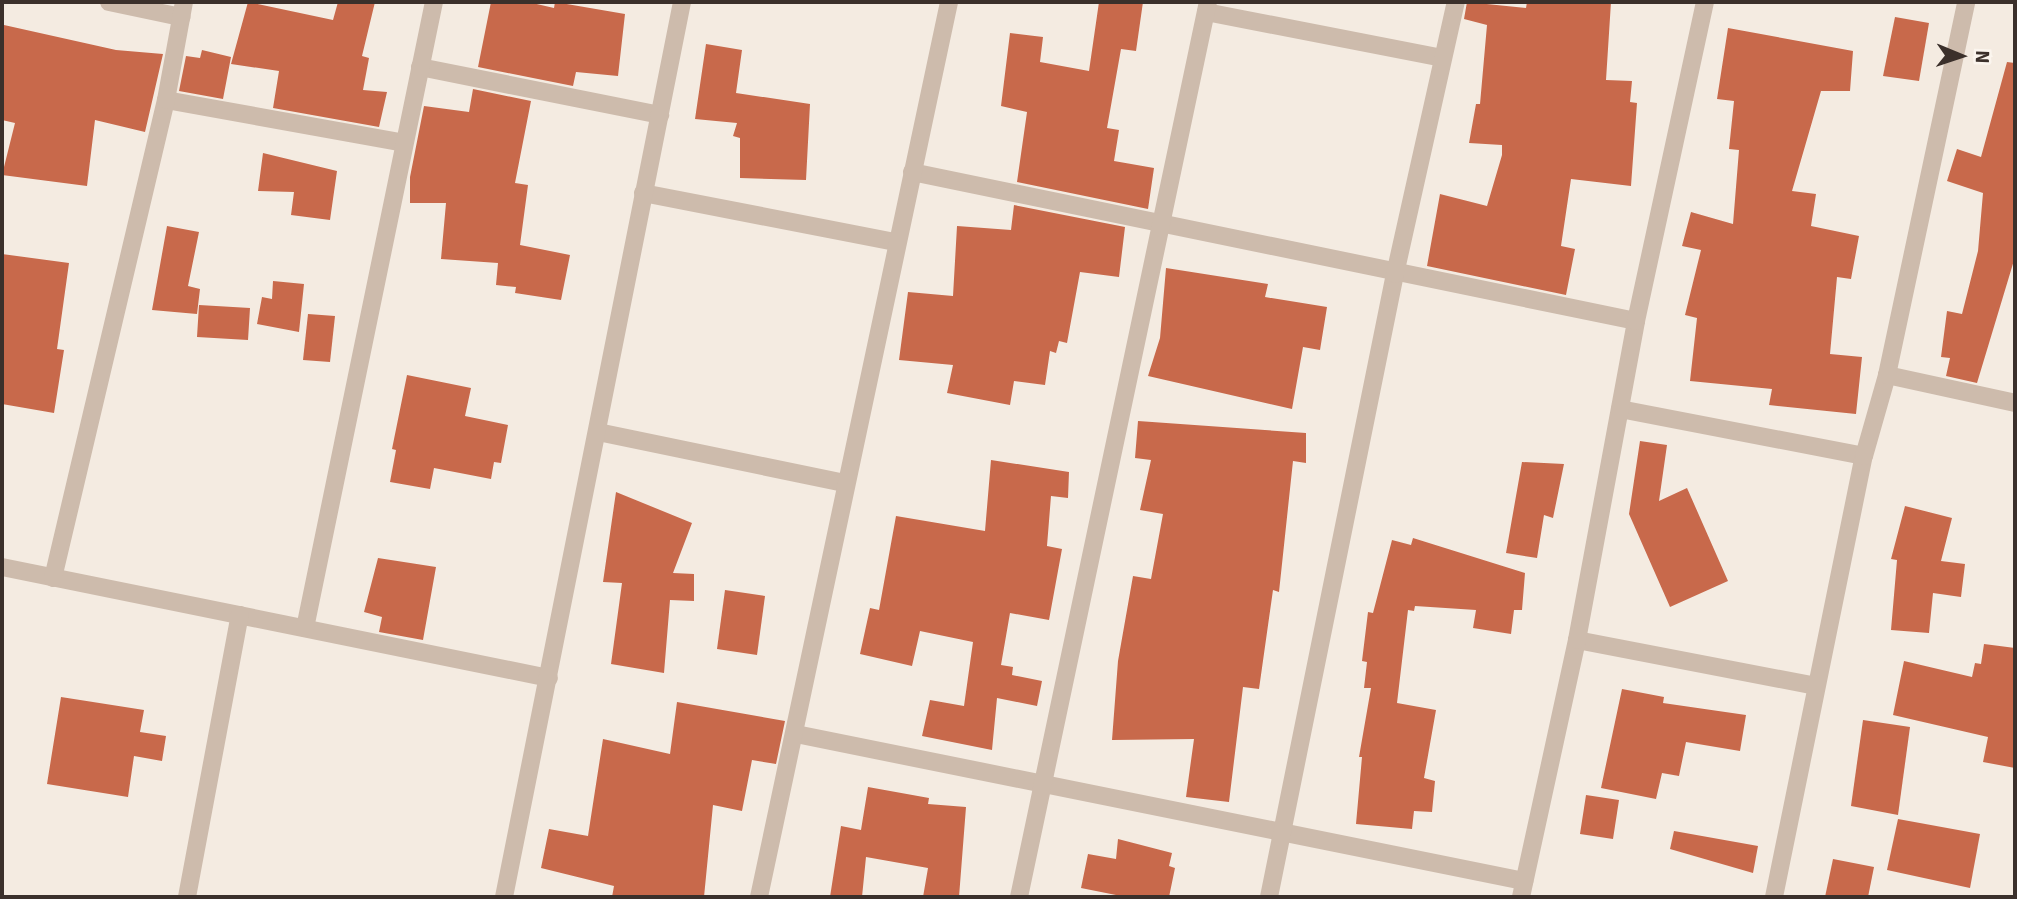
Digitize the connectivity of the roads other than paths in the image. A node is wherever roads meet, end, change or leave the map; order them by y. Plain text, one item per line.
1 (109, 2) edge
2 (434, 2) edge
3 (682, 2) edge
4 (949, 2) edge
5 (1456, 2) edge
6 (1705, 2) edge
7 (1966, 2) edge
8 (1207, 7) edge
9 (183, 10) edge
10 (1443, 58) junction
11 (420, 67) junction
12 (166, 100) junction
13 (660, 115) junction
14 (404, 143) junction
15 (912, 173) junction
16 (643, 193) junction
17 (1163, 225) junction
18 (896, 242) junction
19 (1395, 274) junction
20 (1636, 321) junction
21 (1887, 375) junction
22 (2015, 403) edge
23 (1620, 409) junction
24 (598, 432) junction
25 (1864, 456) junction
26 (844, 483) junction
27 (2, 568) edge
28 (53, 578) junction
29 (240, 615) junction
30 (305, 628) junction
31 (1577, 640) junction
32 (549, 678) junction
33 (1816, 686) junction
34 (796, 734) junction
35 (1041, 783) junction
36 (1284, 832) junction
37 (1522, 889) edge
38 (187, 897) edge
39 (503, 897) edge
40 (758, 897) edge
41 (1019, 897) edge
42 (1269, 897) edge
43 (1774, 897) edge

1 - 9 street
2 - 11 street
3 - 13 street
4 - 15 street
5 - 10 street
6 - 20 street
7 - 21 street
8 - 10 street
8 - 17 street
9 - 12 street
10 - 19 street
11 - 13 street
11 - 14 street
12 - 14 street
12 - 28 street
13 - 16 street
14 - 30 street
15 - 17 street
15 - 18 street
16 - 18 street
16 - 24 street
17 - 19 street
17 - 35 street
18 - 26 street
19 - 20 street
19 - 36 street
20 - 23 street
21 - 22 street
21 - 25 street
23 - 25 street
23 - 31 street
24 - 26 street
24 - 32 street
25 - 33 street
26 - 34 street
27 - 28 street
28 - 29 street
29 - 30 street
29 - 38 street
30 - 32 street
31 - 33 street
31 - 37 street
32 - 39 street
33 - 43 street
34 - 35 street
34 - 40 street
35 - 36 street
35 - 41 street
36 - 37 street
36 - 42 street

